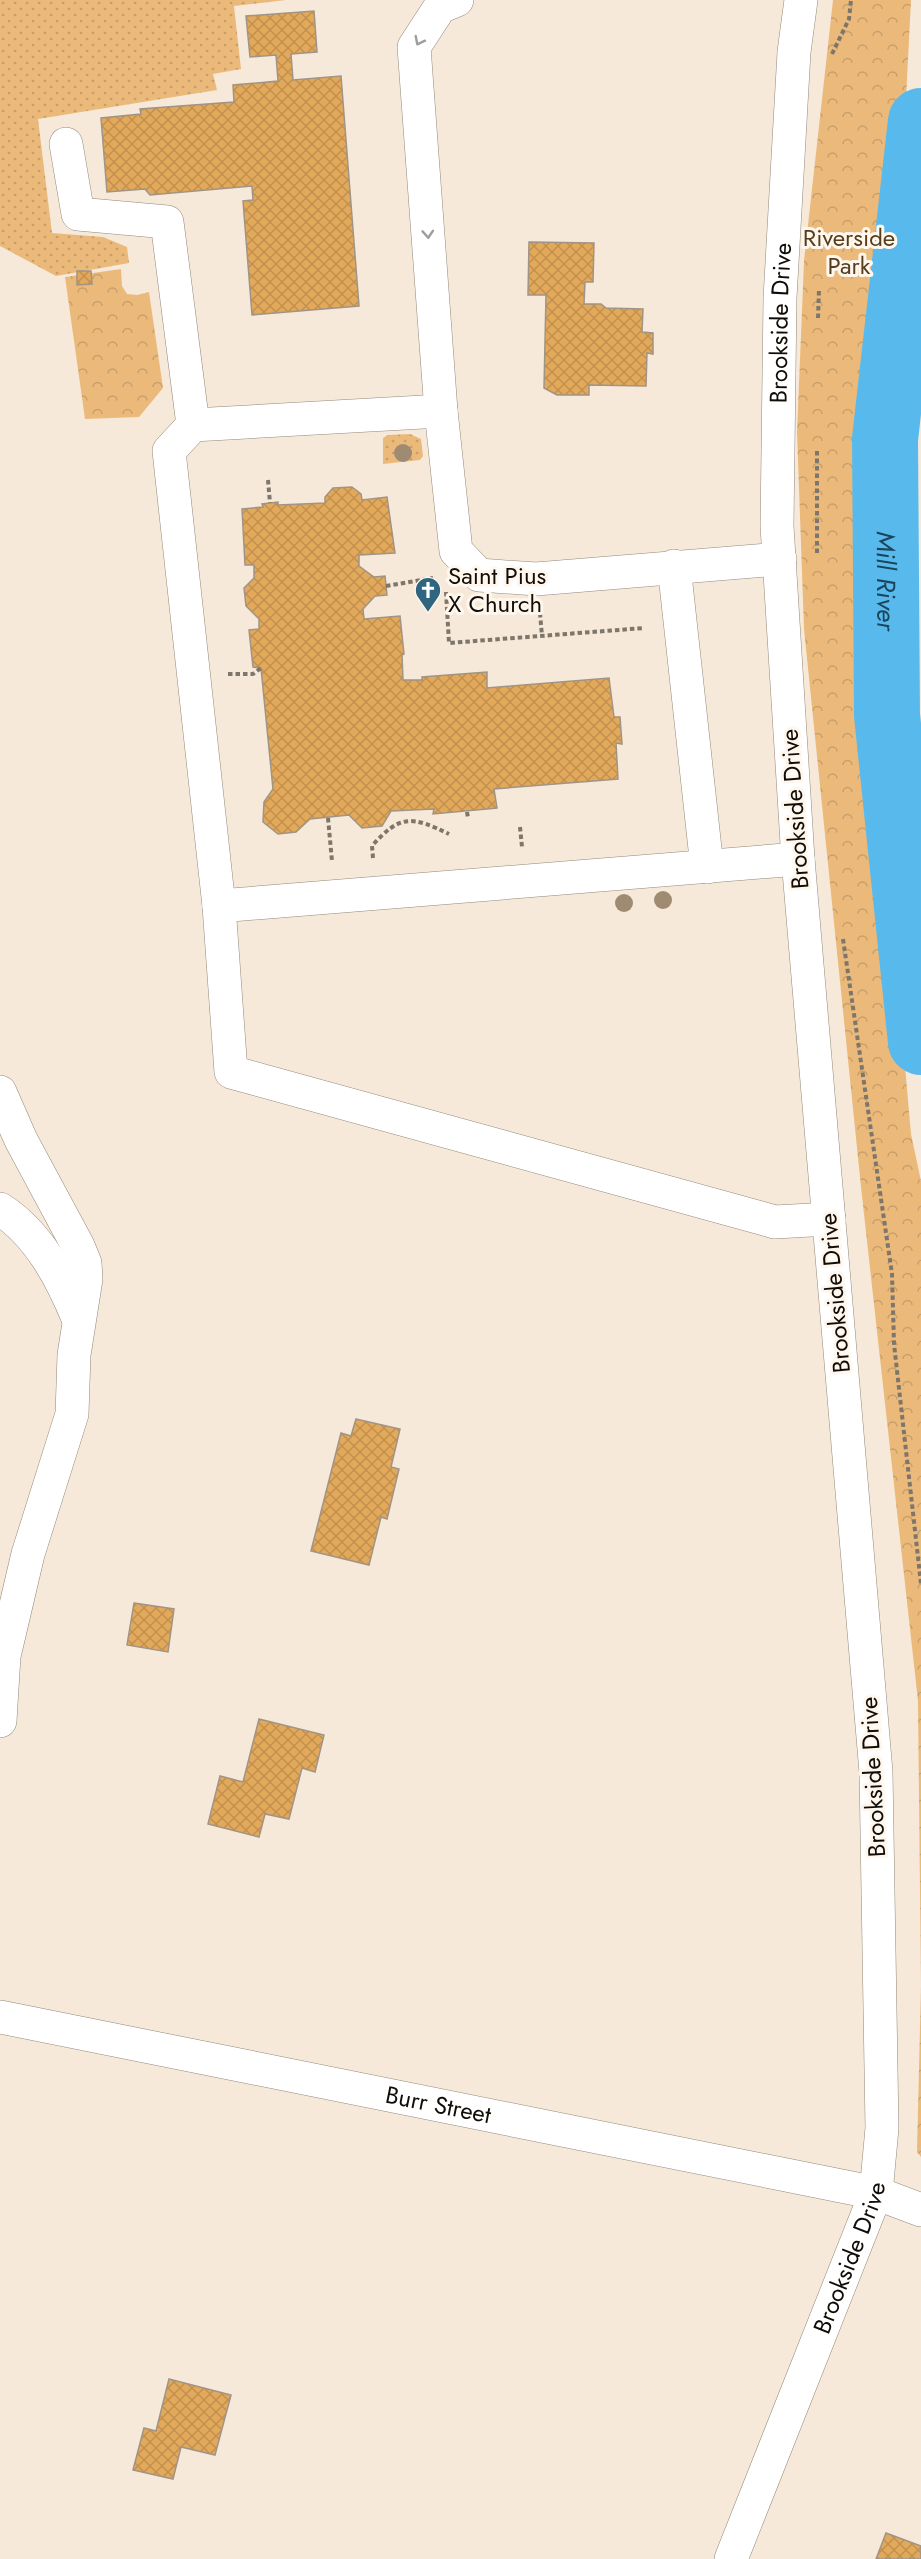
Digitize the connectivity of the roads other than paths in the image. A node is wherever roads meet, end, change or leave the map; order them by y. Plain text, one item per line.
1 (457, 0) edge
2 (801, 0) edge
3 (66, 144) dead end
4 (441, 411) junction
5 (193, 425) junction
6 (780, 559) junction
7 (674, 566) junction
8 (798, 859) junction
9 (707, 867) junction
10 (219, 906) junction
11 (0, 1092) edge
12 (0, 1209) edge
13 (829, 1219) junction
14 (78, 1318) junction
15 (2, 1667) edge
16 (0, 1721) edge
17 (0, 2017) edge
18 (876, 2193) junction
19 (921, 2210) edge
20 (731, 2559) edge

1 -> 4 main road
2 - 6 main road, Brookside Drive
3 - 5 main road
4 - 5 main road
4 - 7 main road
5 - 10 main road
6 - 7 main road
6 - 8 main road, Brookside Drive
7 - 9 main road
8 - 9 main road
8 - 13 main road, Brookside Drive
9 - 10 main road
10 - 13 main road
11 - 14 main road
12 - 14 main road
13 - 18 main road, Brookside Drive
14 - 15 main road
15 - 16 main road
17 - 18 main road, Burr Street
18 - 19 main road, Burr Street
18 - 20 main road, Brookside Drive

